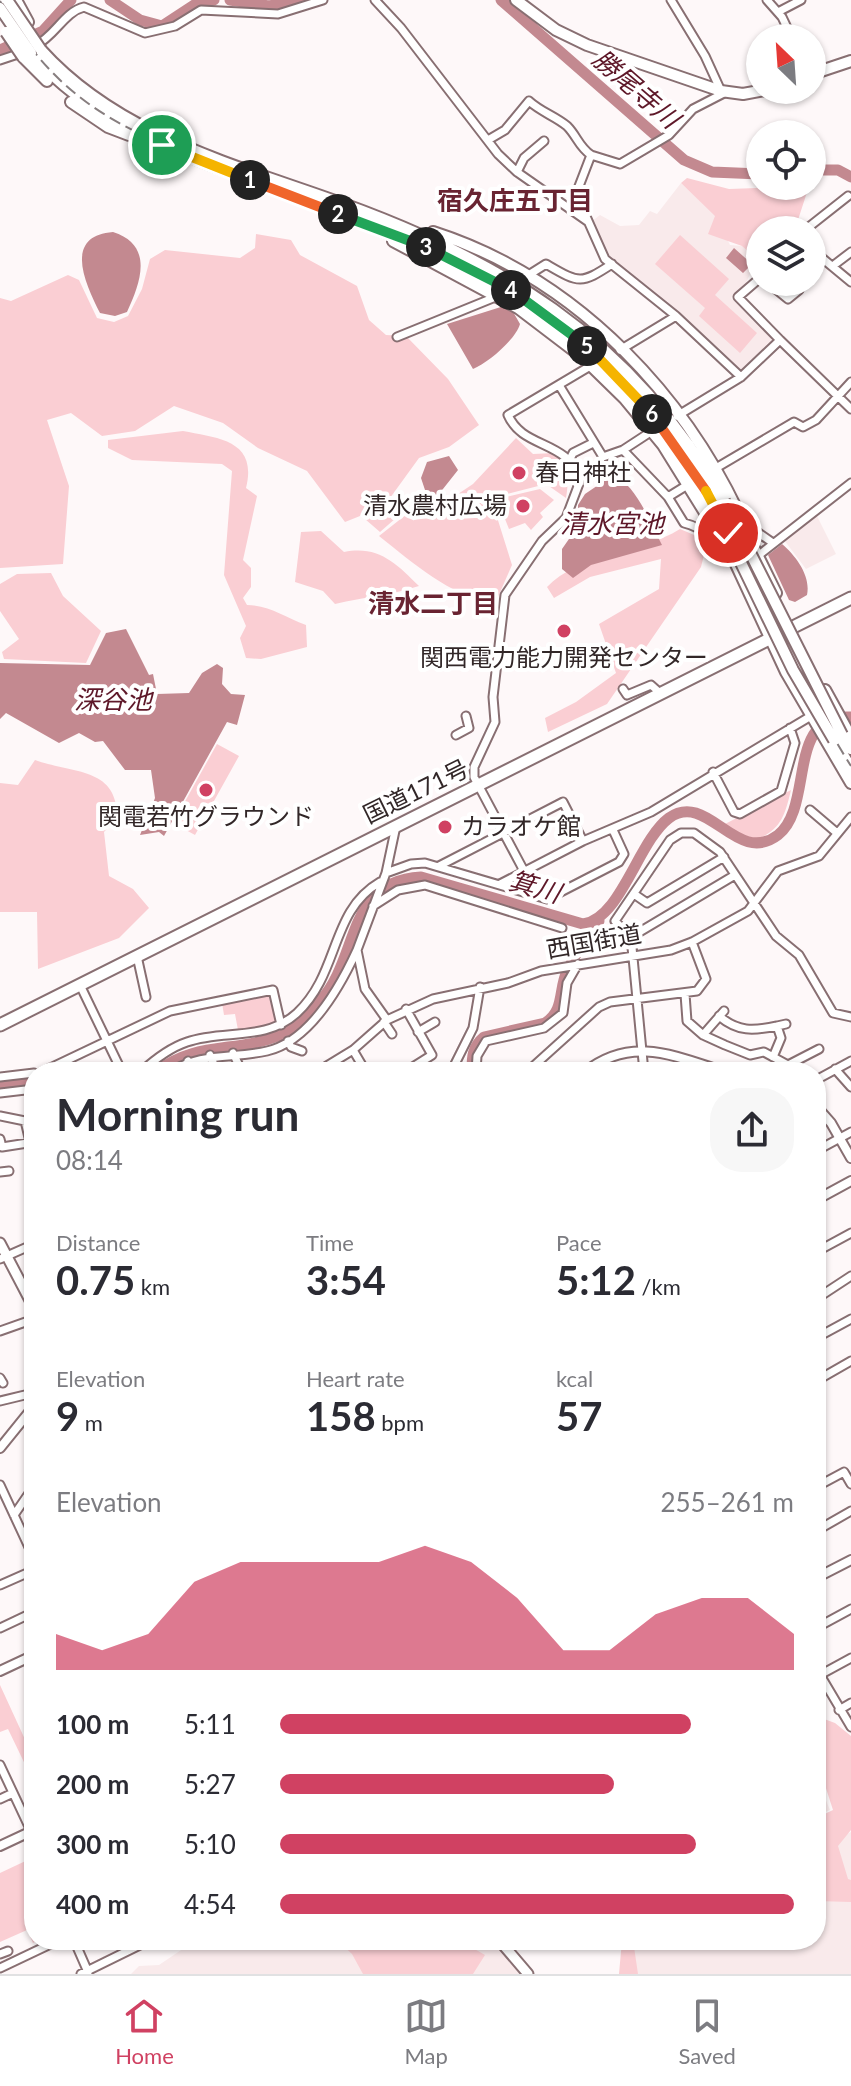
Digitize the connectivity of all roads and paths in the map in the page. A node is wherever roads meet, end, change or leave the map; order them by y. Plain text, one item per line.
1 (7, 0) edge
2 (16, 0) edge
3 (321, 0) edge
4 (375, 0) edge
5 (516, 0) edge
6 (671, 0) edge
7 (767, 0) edge
8 (801, 0) edge
9 (0, 8) edge
10 (778, 12) junction
11 (784, 24) edge
12 (3, 27) edge
13 (35, 52) junction
14 (0, 60) edge
15 (851, 61) edge
16 (826, 69) edge
17 (723, 92) junction
18 (746, 93) edge
19 (122, 133) junction
20 (488, 140) junction
21 (544, 141) dead end
22 (183, 155) junction
23 (591, 155) junction
24 (248, 164) junction
25 (517, 172) junction
26 (300, 188) junction
27 (848, 195) edge
28 (822, 216) edge
29 (587, 221) junction
30 (457, 242) junction
31 (851, 252) edge
32 (826, 260) edge
33 (612, 264) junction
34 (834, 265) junction
35 (460, 275) junction
36 (527, 276) junction
37 (851, 282) edge
38 (746, 290) edge
39 (676, 316) junction
40 (568, 330) junction
41 (397, 337) dead end
42 (780, 340) junction
43 (597, 342) junction
44 (616, 350) junction
45 (593, 365) junction
46 (741, 377) junction
47 (851, 382) edge
48 (559, 385) junction
49 (838, 395) junction
50 (851, 409) edge
51 (649, 410) junction
52 (678, 415) junction
53 (653, 430) junction
54 (593, 443) junction
55 (623, 450) junction
56 (570, 459) junction
57 (716, 468) junction
58 (851, 483) edge
59 (689, 484) junction
60 (668, 497) junction
61 (719, 504) junction
62 (750, 527) dead end
63 (751, 541) junction
64 (773, 543) junction
65 (730, 553) junction
66 (759, 555) junction
67 (716, 556) dead end
68 (851, 598) edge
69 (792, 627) junction
70 (770, 638) junction
71 (623, 689) dead end
72 (660, 693) junction
73 (466, 716) dead end
74 (812, 719) junction
75 (790, 728) junction
76 (456, 735) dead end
77 (839, 736) edge
78 (851, 749) edge
79 (851, 768) edge
80 (713, 772) junction
81 (851, 783) edge
82 (478, 785) junction
83 (810, 810) dead end
84 (851, 817) edge
85 (396, 826) junction
86 (613, 830) junction
87 (503, 832) junction
88 (837, 833) junction
89 (583, 841) junction
90 (724, 857) junction
91 (439, 866) junction
92 (524, 871) junction
93 (386, 873) junction
94 (735, 875) junction
95 (380, 882) junction
96 (500, 884) junction
97 (634, 894) junction
98 (753, 903) junction
99 (373, 906) junction
100 (562, 928) dead end
101 (631, 937) junction
102 (692, 942) junction
103 (357, 950) junction
104 (632, 955) junction
105 (137, 956) junction
106 (578, 964) junction
107 (80, 985) junction
108 (480, 987) junction
109 (685, 994) junction
110 (146, 997) dead end
111 (638, 999) junction
112 (406, 1009) junction
113 (851, 1017) edge
114 (386, 1021) junction
115 (435, 1022) dead end
116 (0, 1025) edge
117 (281, 1025) junction
118 (418, 1032) junction
119 (392, 1034) dead end
120 (703, 1035) junction
121 (106, 1040) junction
122 (288, 1041) junction
123 (642, 1049) junction
124 (819, 1049) dead end
125 (353, 1050) junction
126 (267, 1051) junction
127 (302, 1051) dead end
128 (233, 1053) junction
129 (210, 1055) junction
130 (432, 1055) junction
131 (773, 1057) junction
132 (188, 1061) edge
133 (271, 1061) dead end
134 (851, 1061) edge
135 (62, 1062) edge
136 (117, 1062) edge
137 (154, 1062) edge
138 (213, 1062) edge
139 (237, 1062) edge
140 (333, 1062) edge
141 (360, 1062) edge
142 (421, 1062) edge
143 (436, 1062) edge
144 (456, 1062) edge
145 (477, 1062) edge
146 (538, 1062) edge
147 (600, 1062) edge
148 (643, 1062) edge
149 (689, 1062) edge
150 (782, 1062) edge
151 (792, 1062) edge
152 (835, 1069) junction
153 (24, 1074) edge
154 (826, 1074) edge
155 (0, 1077) edge
156 (851, 1087) edge
157 (24, 1090) edge
158 (0, 1093) edge
159 (0, 1116) edge
160 (826, 1119) edge
161 (24, 1121) edge
162 (851, 1132) edge
163 (840, 1138) junction
164 (0, 1139) edge
165 (24, 1143) edge
166 (826, 1146) edge
167 (851, 1158) edge
168 (851, 1181) edge
169 (826, 1195) edge
170 (851, 1233) edge
171 (0, 1243) edge
172 (826, 1247) edge
173 (24, 1249) edge
174 (3, 1258) edge
175 (851, 1276) edge
176 (24, 1292) edge
177 (826, 1292) edge
178 (851, 1319) edge
179 (24, 1323) edge
180 (0, 1331) edge
181 (826, 1333) edge
182 (851, 1361) edge
183 (826, 1375) edge
184 (24, 1395) edge
185 (0, 1401) edge
186 (24, 1416) edge
187 (0, 1448) edge
188 (826, 1482) edge
189 (851, 1484) edge
190 (0, 1485) edge
191 (24, 1500) edge
192 (851, 1511) edge
193 (14, 1515) junction
194 (826, 1525) edge
195 (24, 1537) edge
196 (851, 1560) edge
197 (826, 1573) edge
198 (24, 1574) edge
199 (1, 1583) edge
200 (851, 1609) edge
201 (24, 1617) edge
202 (826, 1623) edge
203 (0, 1628) edge
204 (851, 1658) edge
205 (24, 1660) edge
206 (826, 1669) edge
207 (0, 1671) edge
208 (826, 1688) edge
209 (851, 1703) edge
210 (839, 1710) junction
211 (851, 1727) edge
212 (0, 1765) edge
213 (13, 1793) junction
214 (0, 1799) edge
215 (24, 1815) edge
216 (24, 1835) edge
217 (0, 1846) edge
218 (38, 1950) edge
219 (78, 1950) edge
220 (131, 1950) edge
221 (508, 1950) edge
222 (0, 1968) edge
223 (86, 1973) edge
224 (528, 1974) edge

1 - 13 main road, bridge
2 - 13 main road, bridge
3 - 14 street
4 - 20 street
5 - 17 main road
6 - 17 street
7 - 10 street
8 - 10 street
9 - 13 main road, bridge
10 - 11 street
12 - 13 main road, bridge
13 - 19 main road
13 - 22 main road
13 - 24 main road
13 - 26 main road
15 - 16 main road
17 - 18 main road
17 - 23 street
19 - 22 main road
19 - 35 main road
20 - 23 street
20 - 25 street
21 - 25 street
22 - 40 main road
23 - 29 street
24 - 26 main road
24 - 30 main road
25 - 29 street
26 - 43 main road
27 - 28 street
29 - 33 street
30 - 36 main road
30 - 43 main road
31 - 34 street
32 - 34 street
33 - 36 street
33 - 39 street
34 - 37 street
35 - 40 main road
35 - 41 street
35 - 45 main road
36 - 44 main road
38 - 42 street
39 - 44 street
39 - 46 street
40 - 51 main road
42 - 46 street
42 - 49 street
43 - 44 main road
44 - 52 main road
44 - 61 main road
44 - 63 main road
45 - 48 street
45 - 53 main road
46 - 52 street
47 - 49 street
48 - 54 street
48 - 56 street
49 - 50 street
49 - 57 street
51 - 61 main road
51 - 65 main road
52 - 57 main road
53 - 55 street
53 - 59 main road
54 - 55 street
54 - 56 street
55 - 60 street
56 - 82 street
57 - 63 main road
58 - 64 street
59 - 60 street
59 - 65 main road
60 - 67 street
61 - 77 main road, bridge
62 - 64 street
63 - 66 main road
64 - 66 street
65 - 70 main road
66 - 69 main road
68 - 69 highway, 国道171号
69 - 70 highway, 国道171号
69 - 77 main road, bridge
70 - 72 highway, 国道171号
70 - 74 main road
71 - 72 street
72 - 82 highway, 国道171号
73 - 76 street
74 - 75 street
74 - 77 main road
75 - 80 street
75 - 80 street
77 - 78 main road
77 - 79 main road
77 - 81 main road
80 - 86 street
82 - 85 highway, 国道171号
82 - 87 street
83 - 88 street
84 - 88 street, 西国街道
85 - 93 street
85 - 105 highway, 国道171号
86 - 89 street
86 - 96 street
87 - 89 street
87 - 91 street
87 - 92 street
88 - 98 street, 西国街道
89 - 92 street
90 - 94 street
90 - 97 street
90 - 97 street
91 - 93 street
91 - 96 street
92 - 96 street
93 - 95 street
94 - 98 street
94 - 101 street
95 - 99 street
95 - 117 street
97 - 101 street
98 - 102 street, 西国街道
98 - 113 street
99 - 100 street
99 - 103 street
101 - 104 street
102 - 104 street, 西国街道
102 - 109 street
103 - 114 street
103 - 122 street
104 - 106 street, 西国街道
104 - 111 street
105 - 107 highway, 国道171号
105 - 110 street
106 - 108 street, 西国街道
106 - 145 street
107 - 116 highway, 国道171号
107 - 121 street
108 - 112 street, 西国街道
108 - 144 street
109 - 111 street
109 - 120 street
111 - 123 street
111 - 146 street
112 - 114 street, 西国街道
112 - 118 street
114 - 119 street
114 - 125 street, 西国街道
115 - 118 street
117 - 121 street
117 - 137 street
118 - 130 street
120 - 131 street
120 - 131 street
121 - 135 street
121 - 136 street
122 - 126 street
122 - 127 street
123 - 147 street
123 - 148 street
123 - 149 street
124 - 151 street
125 - 140 street, 西国街道
125 - 141 street
126 - 128 street
126 - 133 street
128 - 129 street
128 - 139 street
129 - 132 street
129 - 138 street
130 - 142 street
130 - 143 street
131 - 150 street
134 - 152 street
152 - 154 street
152 - 156 street
153 - 155 street
157 - 158 street
159 - 161 street
160 - 163 street
162 - 163 street
163 - 166 street
163 - 167 street
164 - 165 street
168 - 169 street
170 - 172 street
171 - 174 main road
173 - 174 street
174 - 176 main road
175 - 177 street
178 - 181 street
179 - 180 street
182 - 183 street
184 - 185 street
186 - 187 street
188 - 189 street
190 - 193 street
191 - 193 street
192 - 194 street
193 - 195 street
196 - 197 street
198 - 199 street
200 - 202 street
201 - 203 street
204 - 206 street
205 - 207 street
208 - 210 street
209 - 210 street
210 - 211 street
212 - 213 street
213 - 214 street
213 - 215 street
216 - 217 street
218 - 222 street
219 - 223 street
220 - 223 street
221 - 224 main road

